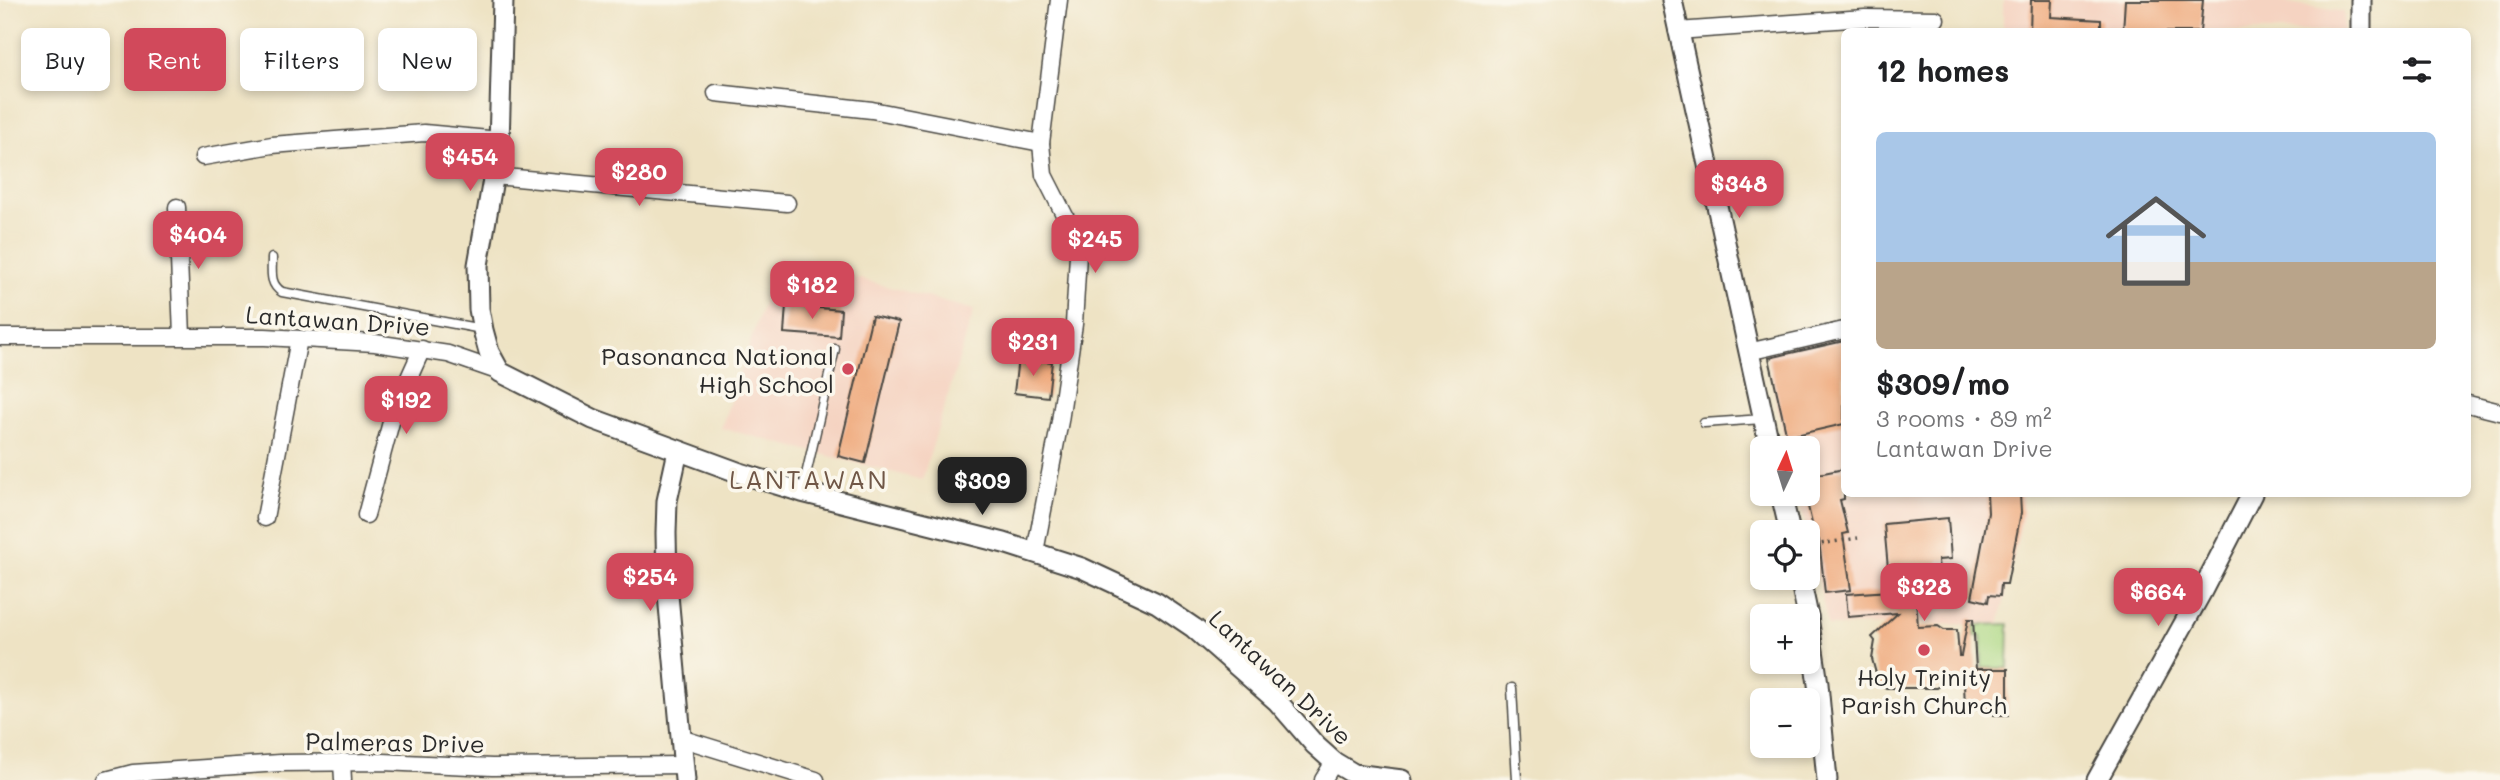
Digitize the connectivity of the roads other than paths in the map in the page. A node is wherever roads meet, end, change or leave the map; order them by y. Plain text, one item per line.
1 (503, 0) edge
2 (1059, 0) edge
3 (1672, 0) edge
4 (2361, 0) edge
5 (1936, 19) dead end
6 (2361, 28) edge
7 (1677, 31) junction
8 (716, 93) dead end
9 (499, 140) junction
10 (1041, 143) junction
11 (204, 157) dead end
12 (494, 176) junction
13 (787, 203) dead end
14 (177, 206) dead end
15 (272, 258) dead end
16 (483, 330) junction
17 (1841, 331) edge
18 (182, 336) junction
19 (0, 337) edge
20 (299, 339) junction
21 (422, 349) junction
22 (835, 349) dead end
23 (1748, 352) junction
24 (500, 372) junction
25 (2471, 405) edge
26 (2500, 412) edge
27 (1763, 419) junction
28 (1703, 423) dead end
29 (1767, 436) edge
30 (678, 451) junction
31 (802, 492) junction
32 (2250, 497) edge
33 (366, 515) dead end
34 (265, 518) dead end
35 (1035, 552) junction
36 (1817, 674) edge
37 (1511, 688) dead end
38 (680, 738) junction
39 (342, 762) junction
40 (1334, 762) junction
41 (685, 772) edge
42 (106, 780) edge
43 (343, 780) edge
44 (816, 780) edge
45 (1322, 780) edge
46 (1402, 780) edge
47 (1517, 780) edge
48 (1827, 780) edge
49 (2097, 780) edge

1 - 9 street
2 - 10 street
3 - 7 street
4 - 6 street
5 - 7 street
7 - 23 street
8 - 10 street
9 - 11 street
9 - 12 street
10 - 35 street
12 - 13 street
12 - 16 street
14 - 18 street
15 - 16 lane
16 - 24 street
17 - 23 street
18 - 19 street, Lantawan Drive
18 - 20 street, Lantawan Drive
20 - 21 street, Lantawan Drive
20 - 34 street
21 - 24 street, Lantawan Drive
21 - 33 street
22 - 31 lane
23 - 27 street
24 - 30 street, Lantawan Drive
25 - 26 street
27 - 28 lane
27 - 29 street
30 - 31 street, Lantawan Drive
30 - 38 street
31 - 35 street, Lantawan Drive
32 - 49 street
35 - 40 street, Lantawan Drive
36 - 48 street
37 - 47 lane
38 - 41 street
38 - 44 street
39 - 41 street, Palmeras Drive
39 - 42 street, Palmeras Drive
39 - 43 street
40 - 45 street
40 - 46 street, Lantawan Drive

